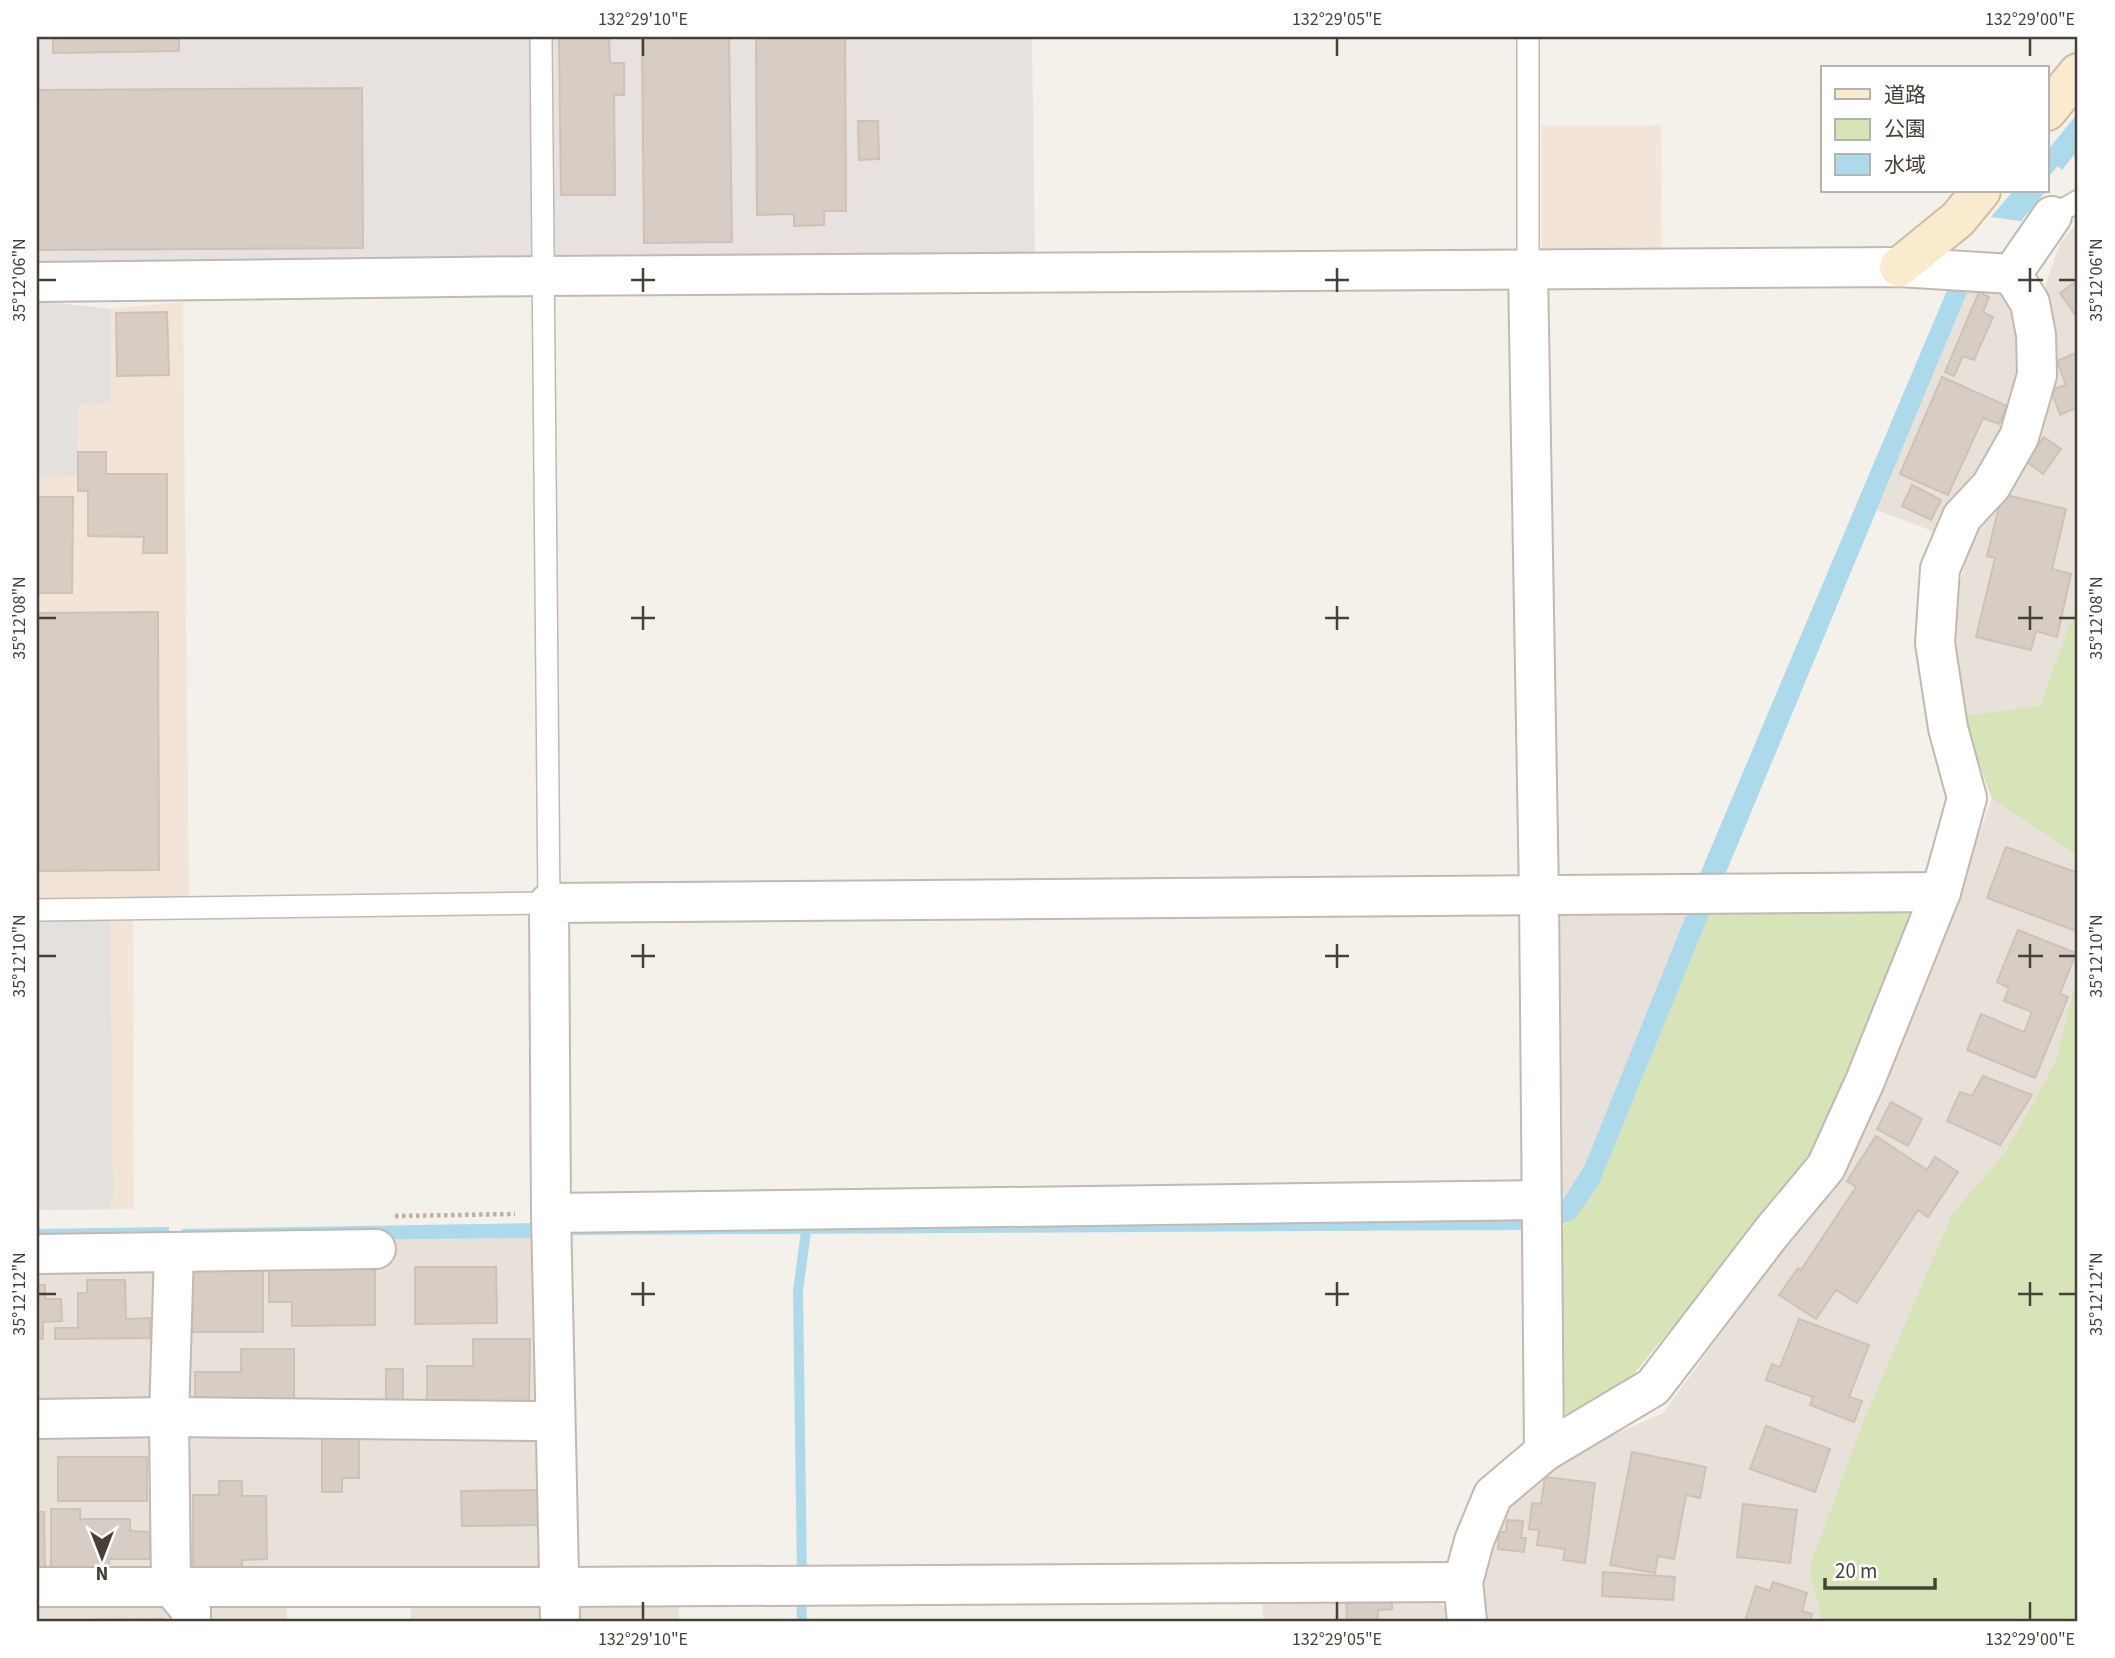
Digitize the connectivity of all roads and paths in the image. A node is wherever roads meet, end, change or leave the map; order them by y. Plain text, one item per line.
1 (541, 37) edge
2 (1528, 37) edge
3 (2078, 73) edge
4 (2048, 110) edge
5 (1980, 192) edge
6 (2065, 209) edge
7 (1899, 267) junction
8 (1528, 270) junction
9 (2012, 274) junction
10 (541, 276) junction
11 (37, 282) edge
12 (1941, 892) junction
13 (1539, 896) junction
14 (549, 903) junction
15 (37, 911) edge
16 (1541, 1200) junction
17 (551, 1213) junction
18 (376, 1249) dead end
19 (174, 1252) junction
20 (37, 1254) edge
21 (169, 1417) junction
22 (37, 1419) edge
23 (540, 1421) dead end
24 (1544, 1452) junction
25 (1463, 1582) junction
26 (171, 1586) junction
27 (37, 1587) edge
28 (559, 1604) edge
29 (191, 1621) edge
30 (1467, 1621) edge

1 - 10 lane
2 - 8 lane
3 - 4 street
5 - 7 street
6 - 9 street
7 - 8 street
7 - 9 street
8 - 10 street
8 - 13 street
9 - 12 street
10 - 11 street
10 - 14 lane
12 - 13 street
12 - 24 street
13 - 14 street
13 - 16 street
14 - 15 lane
14 - 17 street
16 - 17 street
16 - 24 street
17 - 28 street
18 - 19 street
19 - 20 street
19 - 21 street
21 - 22 street
21 - 23 street
21 - 26 street
24 - 25 street
25 - 28 street
25 - 30 street
26 - 27 street
26 - 28 street
26 - 29 street

